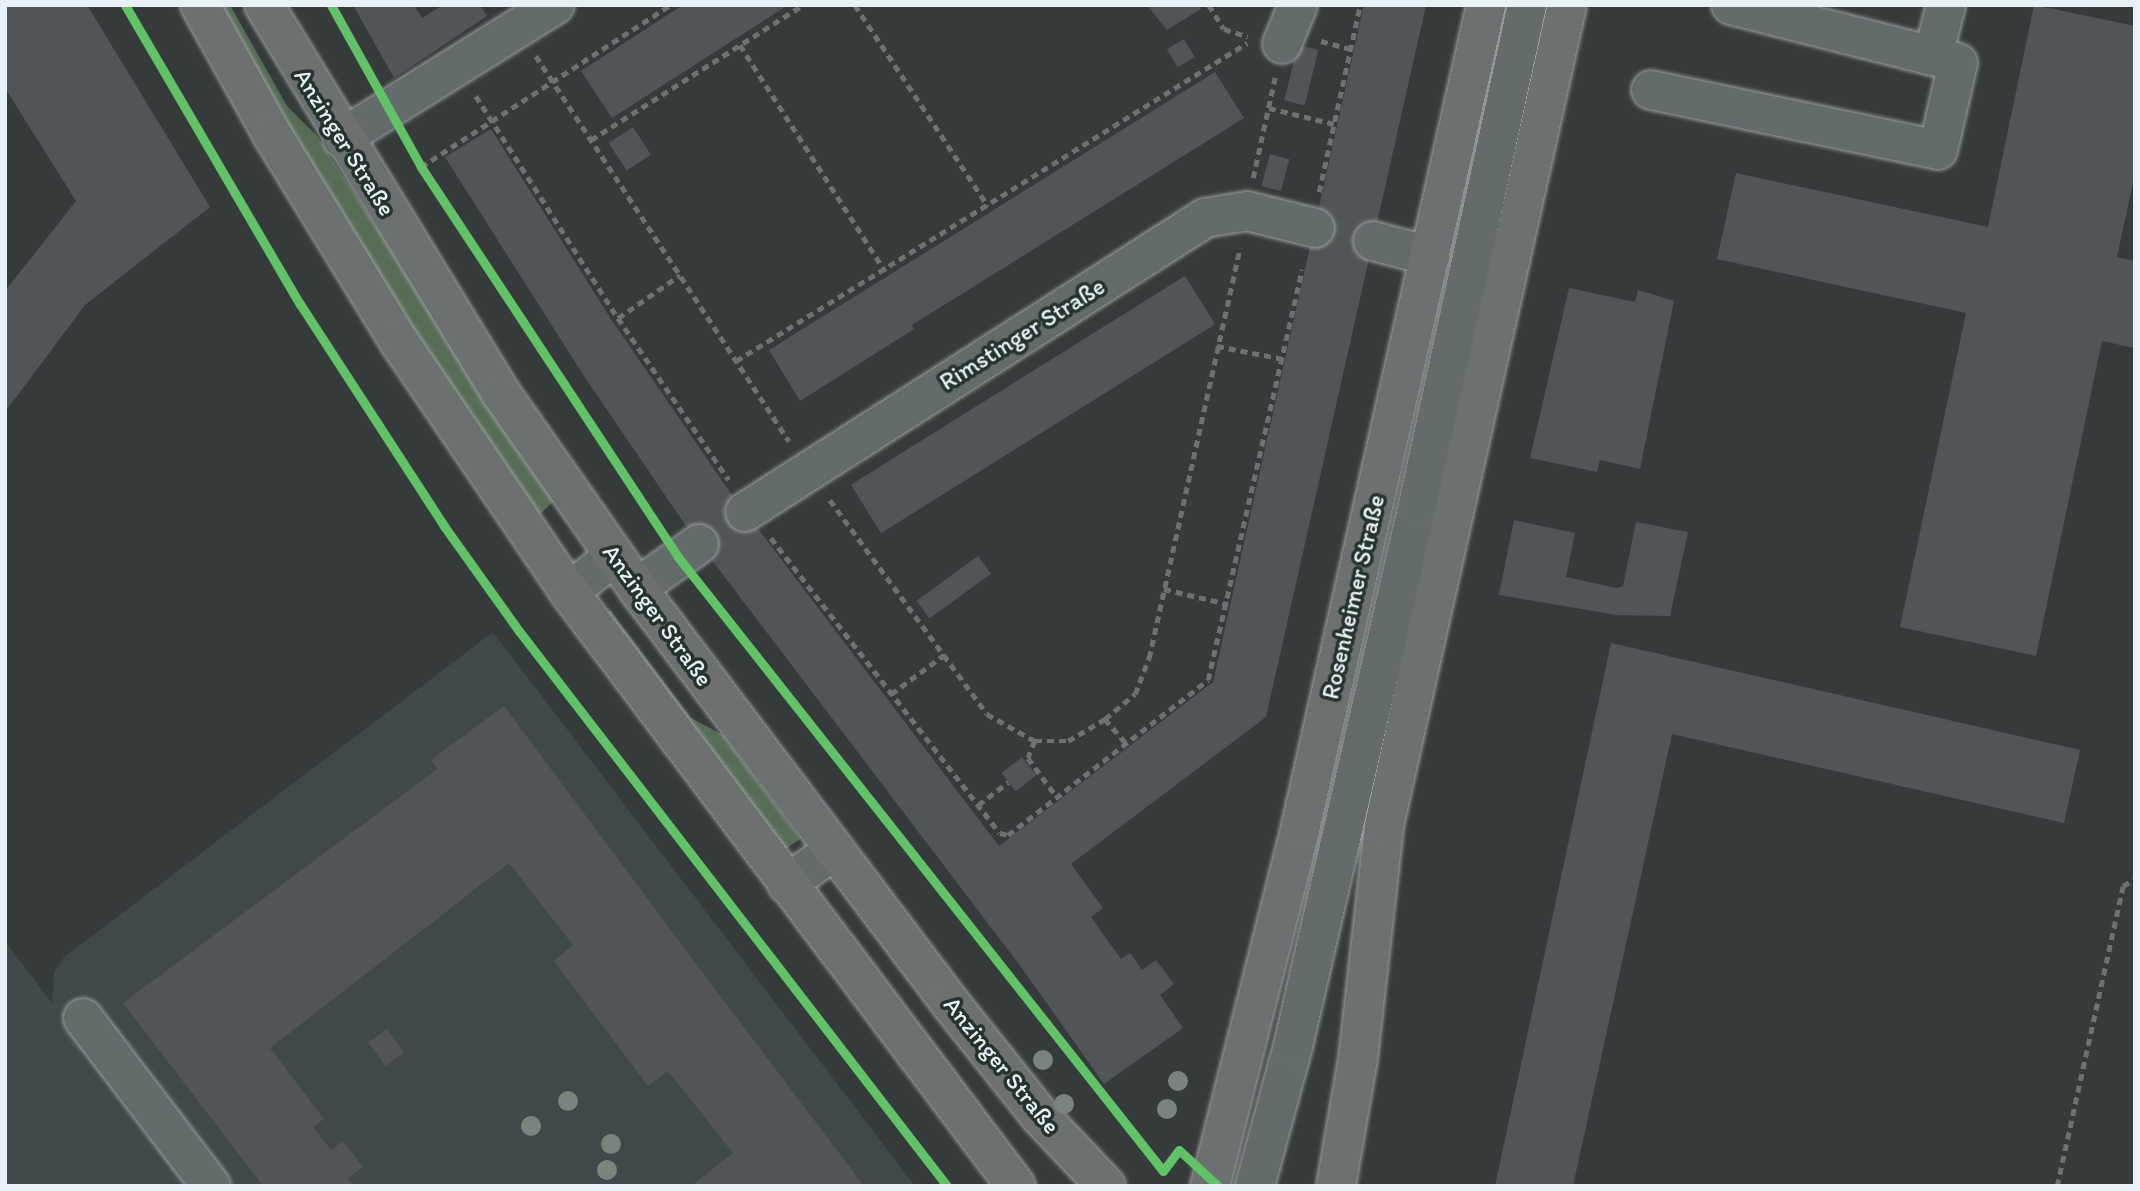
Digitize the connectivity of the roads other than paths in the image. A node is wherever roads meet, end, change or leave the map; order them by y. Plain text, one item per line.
1 (200, 5) edge
2 (264, 5) edge
3 (555, 5) edge
4 (1298, 5) edge
5 (1486, 5) edge
6 (1527, 5) edge
7 (1567, 5) edge
8 (1731, 5) edge
9 (1946, 5) edge
10 (1282, 44) road end
11 (1933, 56) junction
12 (1651, 90) dead end
13 (342, 138) junction
14 (1317, 212) tunnel mouth
15 (1373, 242) tunnel mouth
16 (1430, 256) junction
17 (747, 511) tunnel mouth
18 (699, 544) tunnel mouth
19 (614, 556) junction
20 (637, 588) junction
21 (569, 592) junction
22 (834, 850) junction
23 (787, 884) junction
24 (83, 1018) dead end
25 (211, 1186) edge
26 (1016, 1186) edge
27 (1106, 1186) edge
28 (1210, 1186) edge
29 (1255, 1186) edge
30 (1336, 1186) edge

1 - 21 main road
2 - 13 main road, Anzinger Straße
3 - 13 street
4 - 10 street
5 - 16 main road, Rosenheimer Straße
6 - 29 street, Rosenheimer Straße
7 - 30 main road
8 - 11 street
9 - 11 street
11 - 12 street
13 - 19 main road, Anzinger Straße
14 - 17 street, Rimstinger Straße
15 - 16 street
16 - 28 main road, Rosenheimer Straße
18 - 20 street
19 - 20 main road, Anzinger Straße
19 - 21 street
20 - 22 main road, Anzinger Straße
21 - 23 main road
22 - 23 street
22 - 27 main road, Anzinger Straße
23 - 26 main road
24 - 25 street

